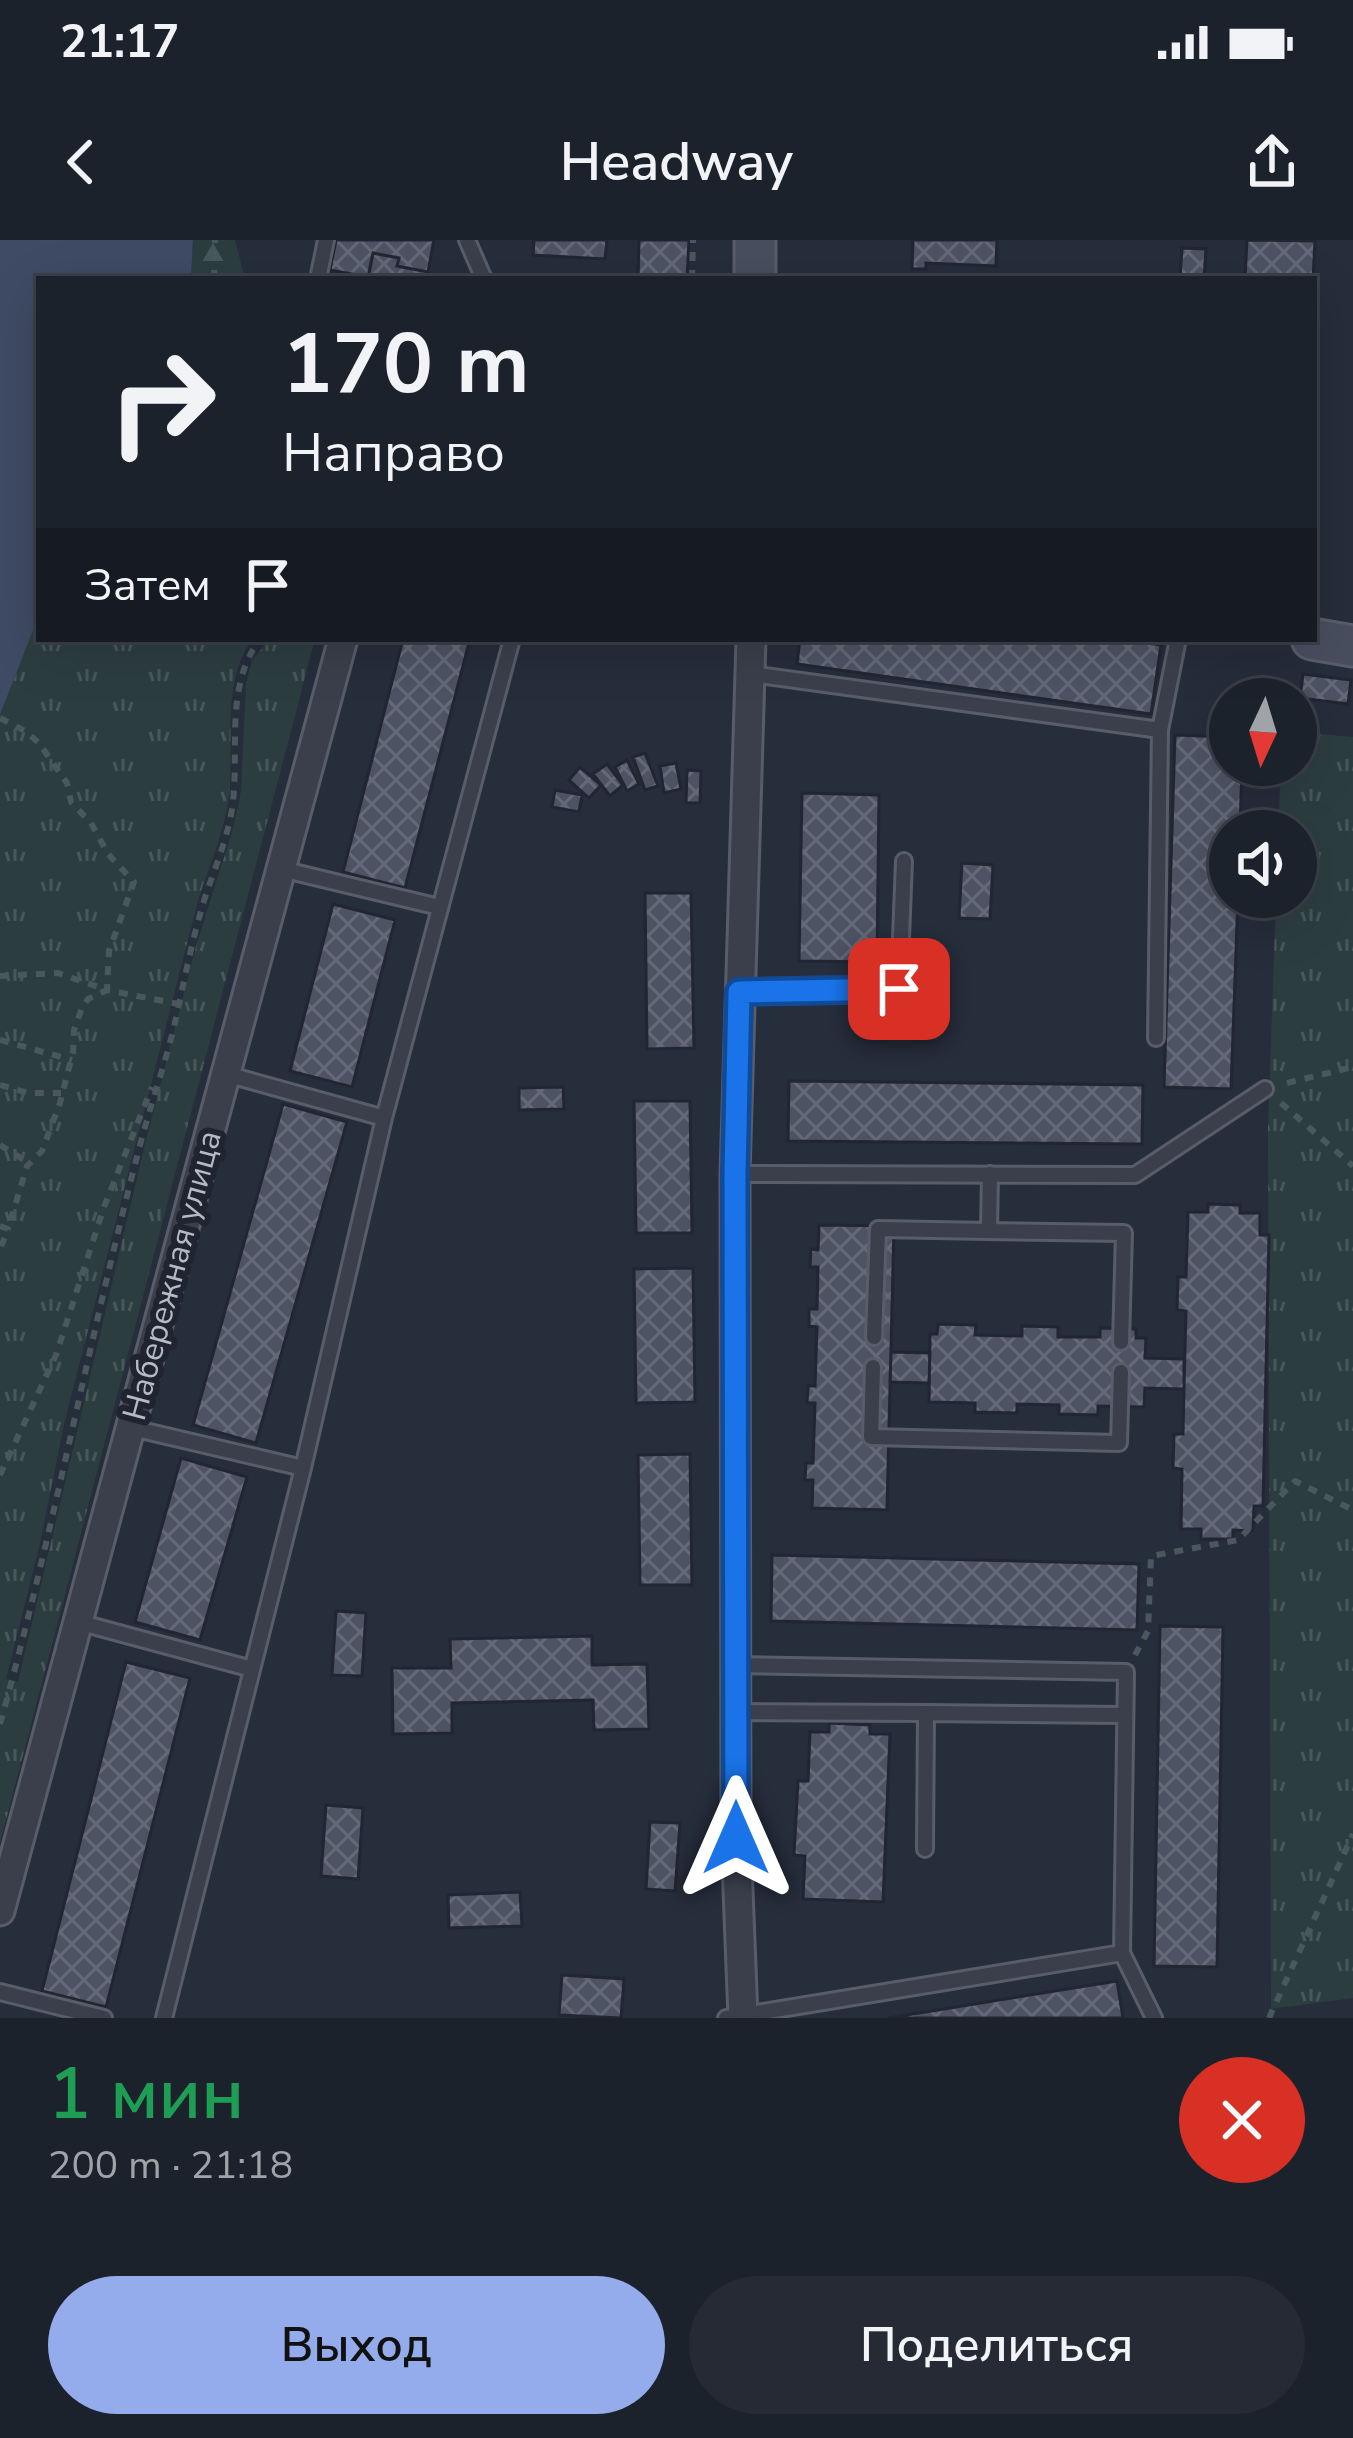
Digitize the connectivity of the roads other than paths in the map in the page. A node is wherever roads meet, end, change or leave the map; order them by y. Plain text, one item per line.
1 (326, 240) edge
2 (467, 240) edge
3 (755, 240) edge
4 (319, 276) edge
5 (483, 276) edge
6 (755, 276) edge
7 (1317, 640) edge
8 (342, 642) edge
9 (511, 642) edge
10 (752, 642) edge
11 (1177, 642) edge
12 (1353, 646) edge
13 (751, 674) junction
14 (1160, 730) junction
15 (904, 860) dead end
16 (279, 869) junction
17 (440, 908) junction
18 (739, 992) junction
19 (1156, 1038) dead end
20 (226, 1074) junction
21 (1265, 1089) road end
22 (384, 1118) junction
23 (735, 1174) junction
24 (990, 1174) junction
25 (988, 1232) junction
26 (874, 1336) dead end
27 (1121, 1342) dead end
28 (873, 1366) dead end
29 (1121, 1372) dead end
30 (128, 1427) junction
31 (303, 1468) junction
32 (77, 1622) junction
33 (735, 1665) junction
34 (252, 1669) junction
35 (736, 1712) junction
36 (926, 1713) junction
37 (1125, 1715) junction
38 (925, 1850) dead end
39 (0, 1911) edge
40 (1122, 1952) junction
41 (0, 1993) edge
42 (737, 2017) edge
43 (104, 2018) edge
44 (164, 2018) edge
45 (1154, 2018) edge

1 - 4 lane
2 - 5 lane
3 - 6 street
7 - 12 street
8 - 16 street, Набережная улица
9 - 17 lane
10 - 13 street
11 - 14 lane
13 - 14 lane
13 - 18 street
14 - 19 lane
15 - 18 lane
16 - 17 lane
16 - 20 street, Набережная улица
17 - 22 lane
18 - 23 street
20 - 22 lane
20 - 30 street, Набережная улица
21 - 24 lane
22 - 31 lane
23 - 24 lane
23 - 33 street
24 - 25 lane
25 - 26 lane
25 - 27 lane
28 - 29 lane
30 - 31 lane
30 - 32 street, Набережная улица
31 - 34 lane
32 - 34 lane
32 - 39 street, Набережная улица
33 - 35 street
33 - 37 lane
34 - 44 lane
35 - 36 lane
35 - 42 street
36 - 37 lane
36 - 38 lane
37 - 40 lane
40 - 42 lane
40 - 45 lane
41 - 43 lane

